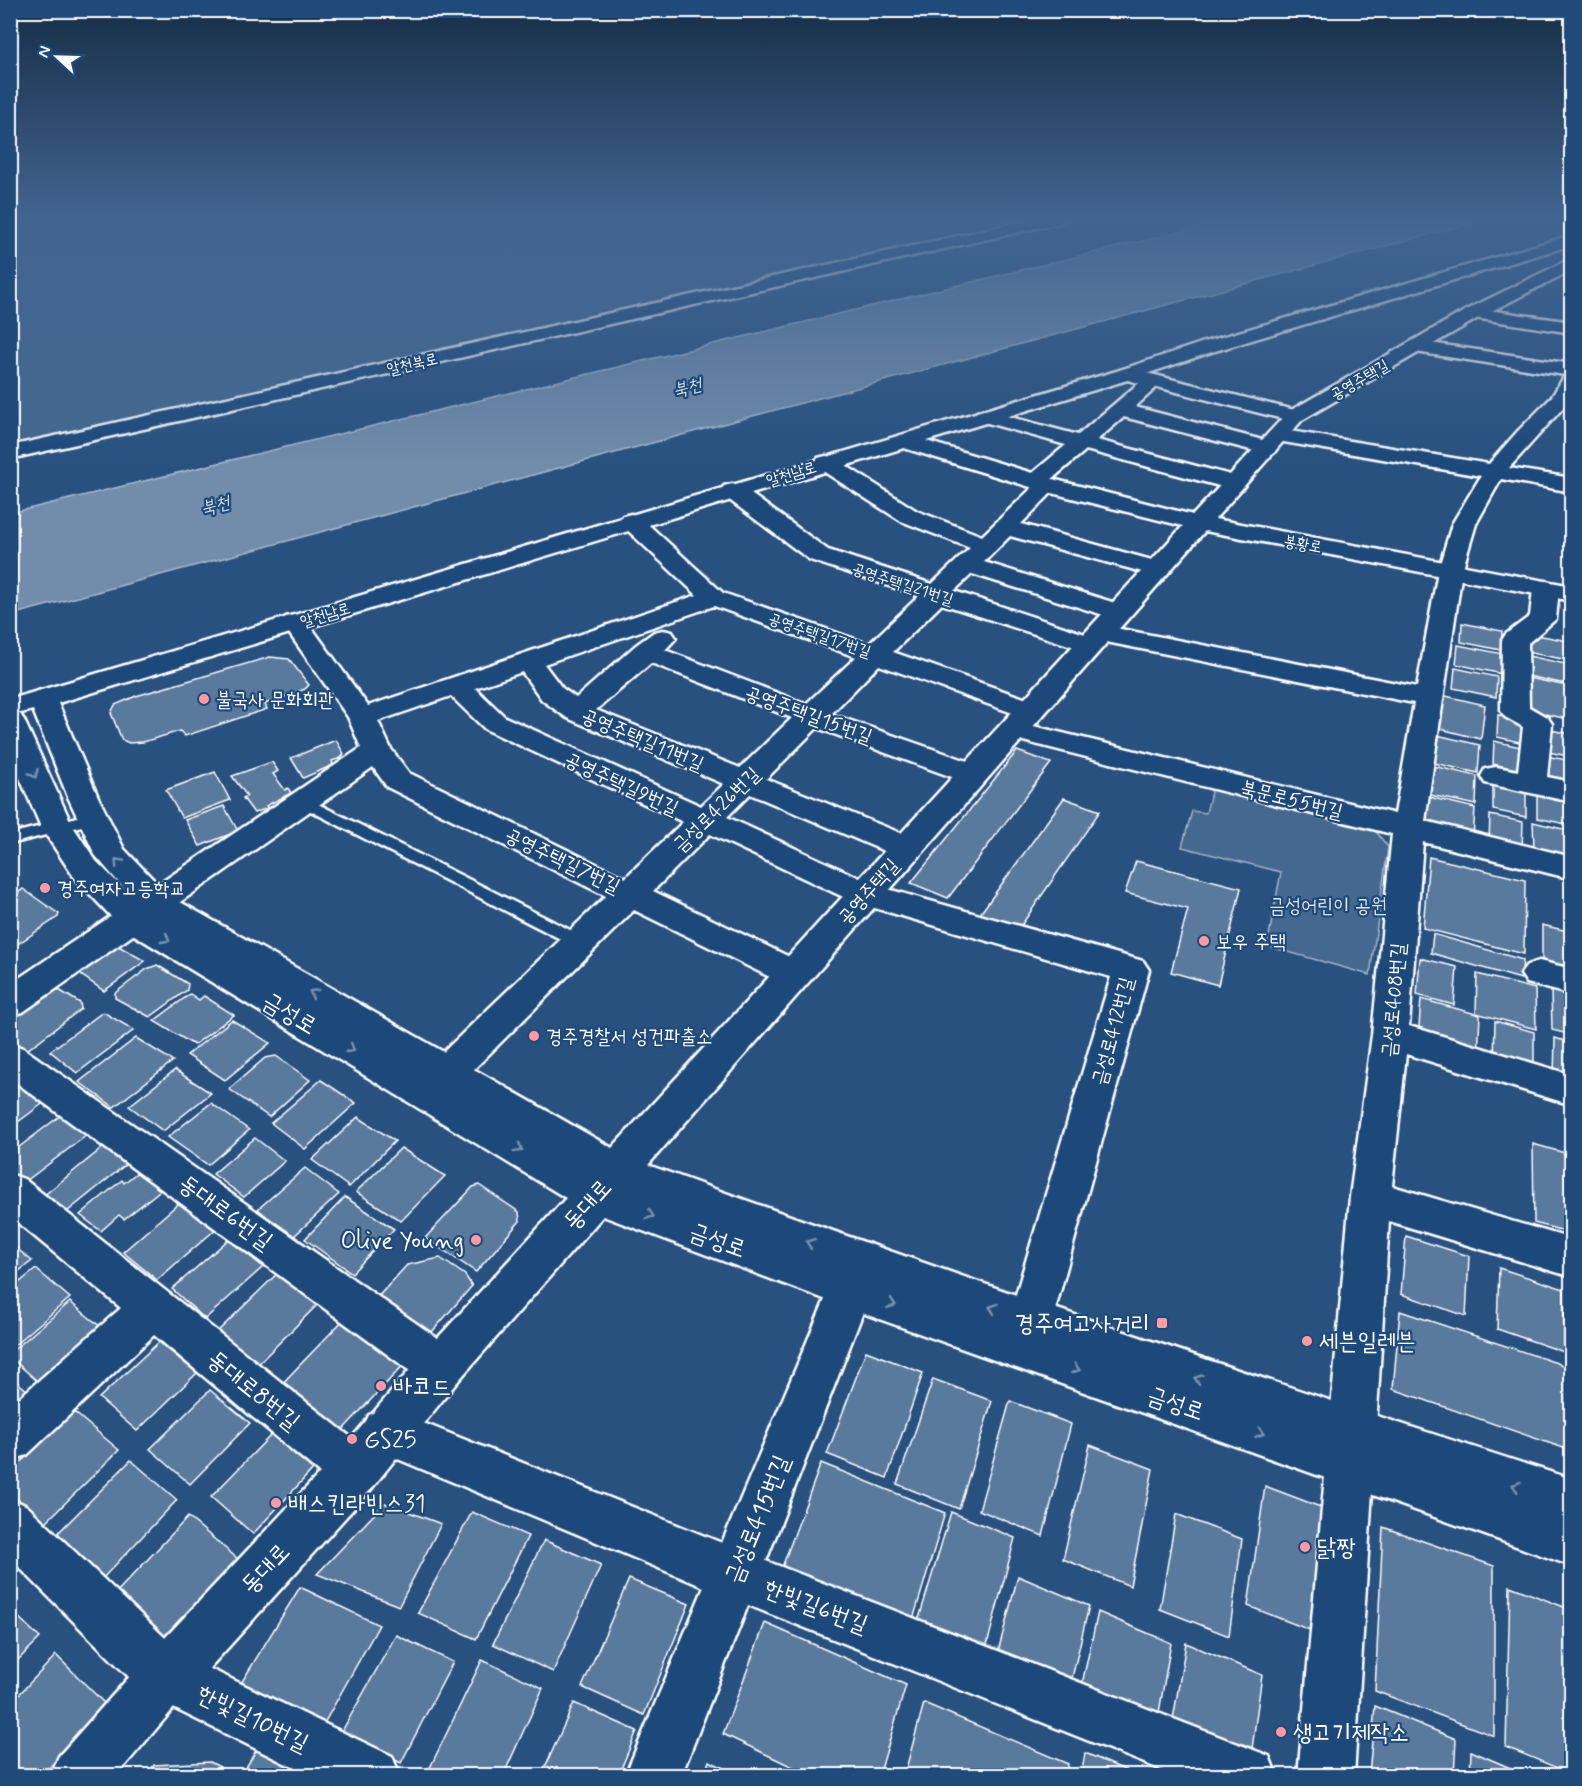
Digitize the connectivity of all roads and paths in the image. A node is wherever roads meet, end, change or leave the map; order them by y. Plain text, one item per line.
1 (687, 301) edge
2 (1364, 301) edge
3 (1497, 301) edge
4 (1474, 313) junction
5 (1572, 328) edge
6 (1416, 346) junction
7 (1572, 370) edge
8 (1127, 374) junction
9 (1572, 379) edge
10 (1153, 381) junction
11 (1119, 409) junction
12 (984, 416) junction
13 (1280, 433) junction
14 (901, 440) junction
15 (1081, 442) junction
16 (10, 453) edge
17 (826, 463) junction
18 (1494, 472) junction
19 (1043, 483) junction
20 (1234, 483) junction
21 (1572, 485) edge
22 (732, 491) junction
23 (631, 521) junction
24 (1198, 523) junction
25 (986, 546) junction
26 (1157, 569) junction
27 (1450, 571) junction
28 (1559, 592) edge
29 (937, 593) junction
30 (714, 598) junction
31 (295, 623) junction
32 (1103, 630) junction
33 (645, 651) junction
34 (876, 653) junction
35 (528, 662) junction
36 (455, 684) junction
37 (1429, 698) junction
38 (27, 704) edge
39 (577, 712) junction
40 (811, 716) junction
41 (362, 717) junction
42 (10, 720) edge
43 (1022, 720) junction
44 (377, 751) junction
45 (974, 774) junction
46 (1496, 776) dead end
47 (744, 782) junction
48 (1531, 784) junction
49 (1572, 792) edge
50 (304, 802) junction
51 (93, 818) junction
52 (704, 821) junction
53 (57, 827) junction
54 (1408, 828) junction
55 (10, 839) edge
56 (907, 848) junction
57 (1572, 868) edge
58 (630, 893) junction
59 (866, 894) junction
60 (145, 911) junction
61 (580, 942) junction
62 (794, 974) junction
63 (10, 1002) edge
64 (1390, 1035) junction
65 (10, 1058) edge
66 (447, 1072) junction
67 (1572, 1090) edge
68 (606, 1183) junction
69 (1370, 1197) junction
70 (14, 1198) edge
71 (1572, 1258) edge
72 (856, 1276) junction
73 (153, 1308) junction
74 (1030, 1321) junction
75 (441, 1367) junction
76 (386, 1431) junction
77 (10, 1438) edge
78 (1351, 1448) junction
79 (355, 1471) junction
80 (1572, 1504) edge
81 (10, 1523) edge
82 (1572, 1541) edge
83 (735, 1574) junction
84 (166, 1676) junction
85 (79, 1776) edge
86 (372, 1776) edge
87 (653, 1776) edge
88 (1249, 1776) edge
89 (1326, 1776) edge

1 - 16 street, 알천북로
2 - 8 street, 알천남로
3 - 4 street, 공영주택길
4 - 5 street
4 - 6 street, 공영주택길
6 - 7 street
6 - 13 street, 공영주택길
8 - 10 street
8 - 12 street, 알천남로
9 - 18 street, 금성로408번길
10 - 11 street
10 - 13 street
11 - 13 street
11 - 15 street
12 - 14 street, 알천남로
12 - 15 street
13 - 18 street
13 - 20 street, 공영주택길
14 - 17 street, 알천남로
14 - 19 street, 봉황로
15 - 19 street
15 - 20 street
17 - 22 street, 알천남로
17 - 25 street
18 - 21 street
18 - 27 street, 금성로408번길
19 - 24 street, 봉황로
19 - 25 street, 금성로426번길
20 - 24 street, 공영주택길
22 - 23 street, 알천남로
22 - 29 street, 공영주택길21번길
23 - 30 street, 공영주택길17번길
23 - 31 street, 알천남로
24 - 26 street, 공영주택길
24 - 27 street, 봉황로
25 - 26 street
25 - 29 street, 금성로426번길
25 - 32 street
26 - 32 street, 공영주택길
27 - 28 street, 봉황로
27 - 37 street, 금성로408번길
28 - 48 street
29 - 32 street, 공영주택길21번길
29 - 34 street, 금성로426번길
30 - 33 street
30 - 34 street, 공영주택길17번길
30 - 35 street
31 - 38 street, 알천남로
31 - 41 street, 공영주택길7번길
32 - 37 street
32 - 43 street, 공영주택길
33 - 39 street
33 - 40 street, 공영주택길15번길
34 - 40 street, 금성로426번길
34 - 43 street, 공영주택길17번길
35 - 36 street
35 - 39 street, 공영주택길11번길
36 - 41 street
36 - 52 street, 공영주택길9번길
37 - 54 street, 금성로408번길
38 - 51 street, 금성로
39 - 47 street, 공영주택길11번길
40 - 45 street, 공영주택길15번길
40 - 47 street, 금성로426번길
41 - 44 street, 공영주택길7번길
42 -> 53 street, 금성로
43 - 45 street, 공영주택길
43 - 54 street, 북문로55번길
44 - 50 street
44 - 58 street, 공영주택길7번길
45 - 56 street, 공영주택길
46 - 48 street
47 - 52 street, 금성로426번길
47 - 56 street, 공영주택길11번길
48 - 49 street
50 - 60 street
50 - 61 lane
51 - 53 lane
60 -> 51 street, 금성로
52 - 58 street, 금성로426번길
52 - 59 street, 공영주택길9번길
53 - 55 lane
53 - 60 street, 금성로
54 - 57 street, 북문로55번길
54 - 64 street, 금성로408번길
56 - 59 street, 공영주택길
58 - 61 street, 금성로426번길
58 - 62 street, 공영주택길7번길
59 - 62 street, 공영주택길
59 - 74 street, 금성로412번길
60 - 63 street
66 -> 60 street, 금성로
60 -> 68 street, 금성로
61 - 66 street, 금성로426번길
62 - 68 street, 공영주택길
64 - 67 street
64 - 69 street, 금성로408번길
65 - 75 street, 동대로6번길
66 - 68 street, 금성로
68 - 72 street, 금성로
68 - 75 street, 동대로
69 - 71 street
69 - 78 street, 금성로408번길
70 - 73 street, 동대로8번길
74 -> 72 street, 금성로
72 -> 78 street, 금성로
72 - 83 street, 금성로415번길
73 - 77 street
73 - 79 street, 동대로8번길
78 -> 74 street, 금성로
75 - 76 street, 동대로
76 - 79 street, 동대로
76 - 83 street, 한빛길6번길
80 -> 78 street, 금성로
78 - 82 street, 금성로
78 - 89 street, 금성로408번길
79 - 84 street, 동대로
81 - 84 street, 한빛길10번길
83 - 87 street, 금성로415번길
83 - 88 street, 한빛길6번길
84 - 85 street, 동대로
84 - 86 street, 한빛길10번길

